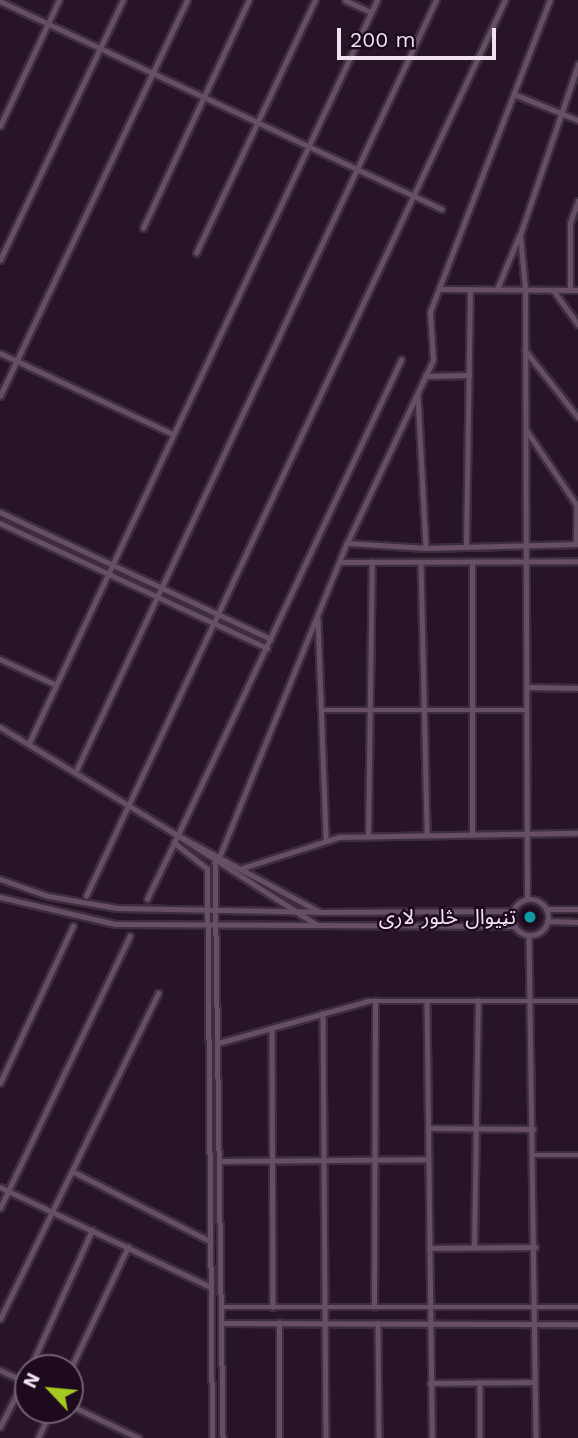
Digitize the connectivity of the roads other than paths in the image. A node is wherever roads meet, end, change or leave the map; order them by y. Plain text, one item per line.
1 (59, 0) edge
2 (123, 0) edge
3 (187, 0) edge
4 (249, 0) edge
5 (315, 0) edge
6 (345, 0) edge
7 (377, 0) edge
8 (436, 0) edge
9 (505, 0) edge
10 (550, 0) edge
11 (0, 1) edge
12 (372, 12) junction
13 (48, 23) junction
14 (101, 48) junction
15 (578, 65) edge
16 (153, 73) junction
17 (514, 94) junction
18 (204, 97) junction
19 (558, 112) junction
20 (578, 120) edge
21 (258, 122) junction
22 (0, 126) edge
23 (309, 146) junction
24 (357, 169) junction
25 (411, 194) junction
26 (578, 201) edge
27 (442, 209) dead end
28 (143, 228) dead end
29 (520, 235) junction
30 (195, 253) dead end
31 (0, 260) edge
32 (439, 289) junction
33 (496, 289) junction
34 (525, 289) junction
35 (470, 290) junction
36 (554, 290) junction
37 (570, 290) junction
38 (578, 290) edge
39 (578, 324) edge
40 (525, 350) junction
41 (0, 353) edge
42 (401, 359) dead end
43 (15, 361) junction
44 (469, 374) junction
45 (425, 376) junction
46 (418, 392) junction
47 (0, 396) edge
48 (578, 417) edge
49 (526, 429) junction
50 (173, 434) junction
51 (0, 512) edge
52 (0, 523) edge
53 (347, 543) junction
54 (466, 544) junction
55 (526, 544) junction
56 (577, 544) edge
57 (426, 548) junction
58 (578, 561) edge
59 (340, 562) junction
60 (372, 562) junction
61 (421, 562) junction
62 (472, 562) junction
63 (526, 563) junction
64 (113, 565) junction
65 (109, 575) junction
66 (165, 589) junction
67 (161, 598) junction
68 (218, 614) junction
69 (318, 615) junction
70 (213, 624) junction
71 (271, 639) junction
72 (267, 648) junction
73 (0, 659) edge
74 (54, 684) junction
75 (527, 687) junction
76 (578, 688) edge
77 (321, 710) junction
78 (371, 710) junction
79 (423, 710) junction
80 (473, 710) junction
81 (526, 710) junction
82 (0, 727) edge
83 (29, 743) junction
84 (75, 773) junction
85 (126, 805) junction
86 (578, 833) edge
87 (472, 834) junction
88 (528, 834) junction
89 (177, 835) junction
90 (427, 835) junction
91 (368, 836) junction
92 (326, 841) junction
93 (174, 843) junction
94 (220, 855) junction
95 (215, 863) junction
96 (243, 868) junction
97 (0, 880) edge
98 (86, 895) dead end
99 (0, 897) edge
100 (148, 899) dead end
101 (527, 899) junction
102 (546, 909) junction
103 (578, 909) edge
104 (207, 910) junction
105 (215, 911) junction
106 (513, 911) junction
107 (295, 912) junction
108 (320, 912) junction
109 (547, 921) junction
110 (578, 922) edge
111 (317, 925) junction
112 (73, 926) dead end
113 (207, 926) junction
114 (514, 926) junction
115 (216, 927) junction
116 (529, 935) junction
117 (130, 936) dead end
118 (158, 993) dead end
119 (375, 1001) junction
120 (427, 1001) junction
121 (478, 1001) junction
122 (530, 1001) junction
123 (578, 1001) edge
124 (323, 1013) junction
125 (272, 1027) junction
126 (218, 1043) junction
127 (0, 1083) edge
128 (428, 1128) junction
129 (480, 1128) junction
130 (533, 1129) junction
131 (533, 1155) junction
132 (578, 1155) edge
133 (325, 1156) junction
134 (374, 1158) junction
135 (428, 1159) junction
136 (273, 1160) junction
137 (219, 1161) junction
138 (74, 1172) junction
139 (0, 1187) edge
140 (9, 1190) junction
141 (0, 1208) edge
142 (54, 1211) junction
143 (92, 1230) junction
144 (210, 1241) junction
145 (128, 1247) junction
146 (535, 1247) junction
147 (429, 1248) junction
148 (474, 1248) junction
149 (211, 1287) junction
150 (222, 1307) junction
151 (273, 1307) junction
152 (327, 1307) junction
153 (374, 1307) junction
154 (430, 1307) junction
155 (535, 1307) junction
156 (578, 1307) edge
157 (0, 1320) edge
158 (222, 1323) junction
159 (279, 1323) junction
160 (326, 1323) junction
161 (378, 1323) junction
162 (430, 1323) junction
163 (535, 1324) junction
164 (578, 1324) edge
165 (36, 1354) edge
166 (78, 1354) edge
167 (430, 1382) junction
168 (480, 1382) junction
169 (535, 1382) junction
170 (14, 1403) edge
171 (84, 1412) edge
172 (0, 1427) edge
173 (139, 1438) edge
174 (212, 1438) edge
175 (223, 1438) edge
176 (279, 1438) edge
177 (326, 1438) edge
178 (379, 1438) edge
179 (432, 1438) edge
180 (480, 1438) edge
181 (536, 1438) edge

1 - 13 street
2 - 14 street
3 - 16 street
4 - 18 street
5 - 21 street
6 - 12 street
7 - 12 street
8 - 24 street
9 - 25 street
10 - 17 street
11 - 13 street
12 - 23 street
13 - 14 street
13 - 22 street
14 - 16 street
14 - 31 street
15 - 19 street
16 - 18 street
16 - 43 street
17 - 19 street
17 - 32 street
18 - 21 street
18 - 28 street
19 - 20 street
19 - 29 street
21 - 23 street
21 - 30 street
23 - 24 street
23 - 50 street
24 - 25 street
24 - 66 street
25 - 27 street
25 - 68 street
26 - 37 street
29 - 33 street
29 - 34 street
32 - 35 street
32 - 45 street
33 - 34 street
33 - 35 street
34 - 36 street
34 - 40 street
35 - 44 street
36 - 37 street
36 - 39 street
37 - 38 street
40 - 48 street
40 - 49 street
41 - 43 street
42 - 71 street
43 - 47 street
43 - 50 street
44 - 45 street
44 - 54 street
45 - 46 street
46 - 53 street
46 - 57 street
49 - 55 street
49 - 56 street
50 - 64 street
51 - 64 street
52 - 65 street
53 - 57 street
53 - 59 street
54 - 55 street
54 - 57 street
55 - 56 street
55 - 63 street
58 - 63 street
59 - 60 street
59 - 69 street
60 - 61 street
60 - 78 street
61 - 62 street
61 - 79 street
62 - 63 street
62 - 80 street
63 - 75 street
64 - 65 street
64 - 66 street
65 - 67 street
65 - 74 street
66 - 67 street
66 - 68 street
67 - 70 street
67 - 84 street
68 - 70 street
68 - 71 street
69 - 77 street
69 - 94 street
70 - 72 street
70 - 85 street
71 - 72 street
72 - 89 street
73 - 74 street
74 - 83 street
75 - 76 street
75 - 81 street
77 - 78 street
77 - 92 street
78 - 79 street
78 - 91 street
79 - 80 street
79 - 90 street
80 - 81 street
80 - 87 street
81 - 88 street
82 - 83 street
83 - 84 street
84 - 85 street
85 - 89 street
85 - 98 street
86 - 88 street
87 - 88 street
87 - 90 street
88 - 101 street
89 - 93 street
89 - 94 street
89 - 95 street
90 - 91 street
91 - 92 street
92 - 96 street
93 - 100 street
93 - 104 street
94 - 96 street
95 - 105 street
95 - 107 street
96 - 108 street
97 - 104 street
99 - 113 street
101 - 102 street
101 - 106 street
102 - 103 street
102 - 109 street
104 - 105 street
104 - 113 street
105 - 107 street
105 - 115 street
106 - 108 street
106 - 114 street
107 - 108 street
107 - 111 street
109 - 110 street
109 - 116 street
111 - 114 street
111 - 115 street
112 - 127 street
113 - 115 street
113 - 144 street
114 - 116 street
115 - 126 street
116 - 122 street
117 - 140 street
118 - 138 street
119 - 120 street
119 - 124 street
119 - 134 street
120 - 121 street
120 - 128 street
121 - 122 street
121 - 129 street
122 - 123 street
122 - 130 street
124 - 125 street
124 - 133 street
125 - 126 street
125 - 136 street
126 - 137 street
128 - 129 street
128 - 135 street
129 - 130 street
129 - 148 street
130 - 131 street
131 - 132 street
131 - 146 street
133 - 134 street
133 - 136 street
133 - 152 street
134 - 135 street
134 - 153 street
135 - 147 street
136 - 137 street
136 - 151 street
137 - 150 street
138 - 142 street
138 - 144 street
139 - 140 street
140 - 141 street
140 - 142 street
142 - 143 street
142 - 157 street
143 - 145 street
143 - 165 street
144 - 149 street
145 - 149 street
145 - 166 street
146 - 148 street
146 - 155 street
147 - 148 street
147 - 154 street
149 - 174 street
150 - 151 street
150 - 158 street
151 - 152 street
152 - 153 street
152 - 160 street
153 - 154 street
154 - 155 street
154 - 162 street
155 - 156 street
155 - 163 street
158 - 159 street
158 - 175 street
159 - 160 street
159 - 176 street
160 - 161 street
160 - 177 street
161 - 162 street
161 - 178 street
162 - 163 street
162 - 167 street
163 - 164 street
163 - 169 street
167 - 168 street
167 - 179 street
168 - 169 street
168 - 180 street
169 - 181 street
170 - 172 street
171 - 173 street

